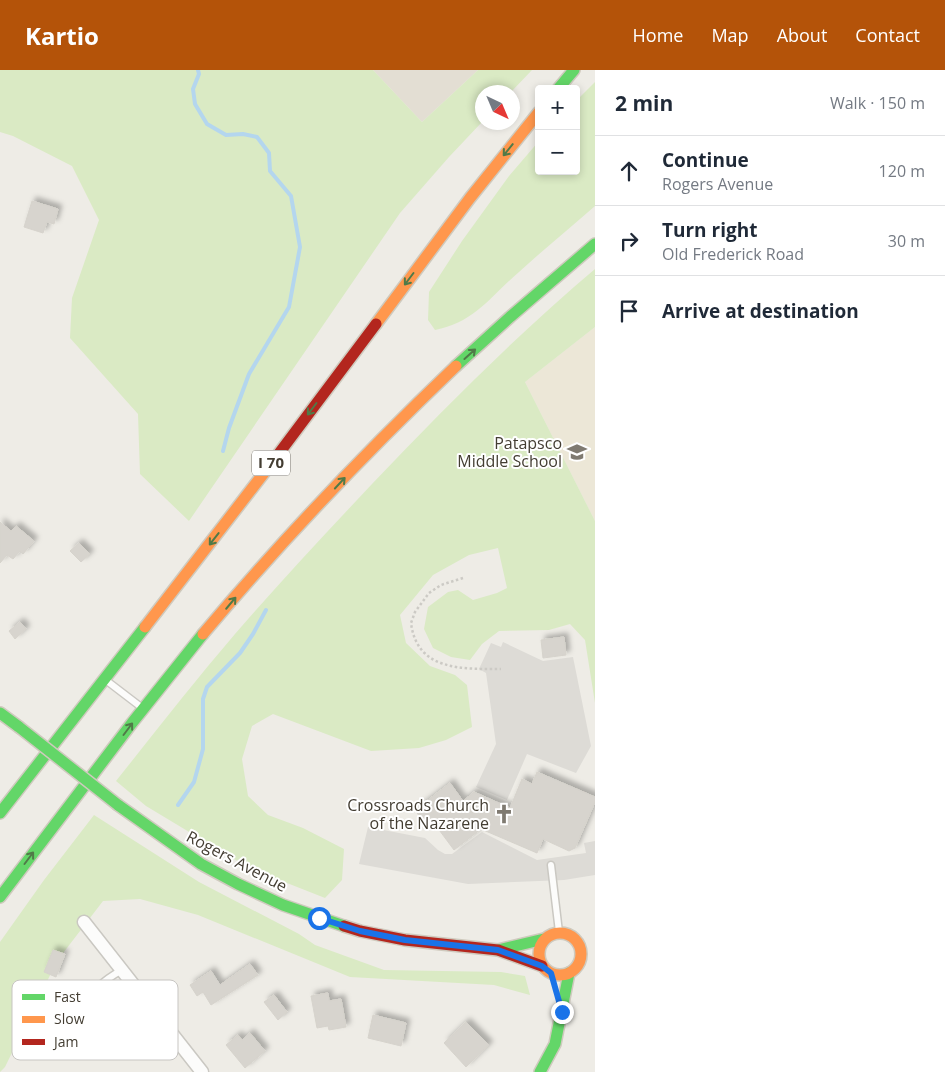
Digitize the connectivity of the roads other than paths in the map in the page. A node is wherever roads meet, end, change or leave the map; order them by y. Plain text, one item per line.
1 (574, 70) edge
2 (561, 85) edge
3 (535, 117) edge
4 (595, 244) edge
5 (105, 679) junction
6 (144, 709) junction
7 (0, 712) edge
8 (0, 813) edge
9 (551, 865) dead end
10 (0, 897) edge
11 (84, 922) dead end
12 (559, 932) junction
13 (573, 936) junction
14 (588, 938) dead end
15 (544, 940) junction
16 (498, 950) junction
17 (593, 958) dead end
18 (578, 965) junction
19 (547, 969) junction
20 (122, 970) junction
21 (569, 973) junction
22 (105, 980) edge
23 (130, 980) edge
24 (562, 1012) junction
25 (178, 1041) edge
26 (202, 1072) edge
27 (540, 1072) edge

1 - 2 main road
3 -> 5 main road, I 70
6 -> 4 main road
5 - 6 lane
5 - 8 main road, I 70
10 -> 6 main road
7 - 16 main road, Rogers Avenue, bridge
9 - 12 lane
11 - 20 street
12 - 13 main road
12 - 15 main road
13 - 14 main road
13 - 18 main road
15 - 16 main road, Rogers Avenue
15 - 19 main road
16 - 19 main road, Rogers Avenue
17 - 18 main road
18 - 21 main road
19 - 21 main road
19 - 24 main road
20 - 22 lane
20 - 23 street
21 - 24 main road
24 - 27 main road
25 - 26 street

